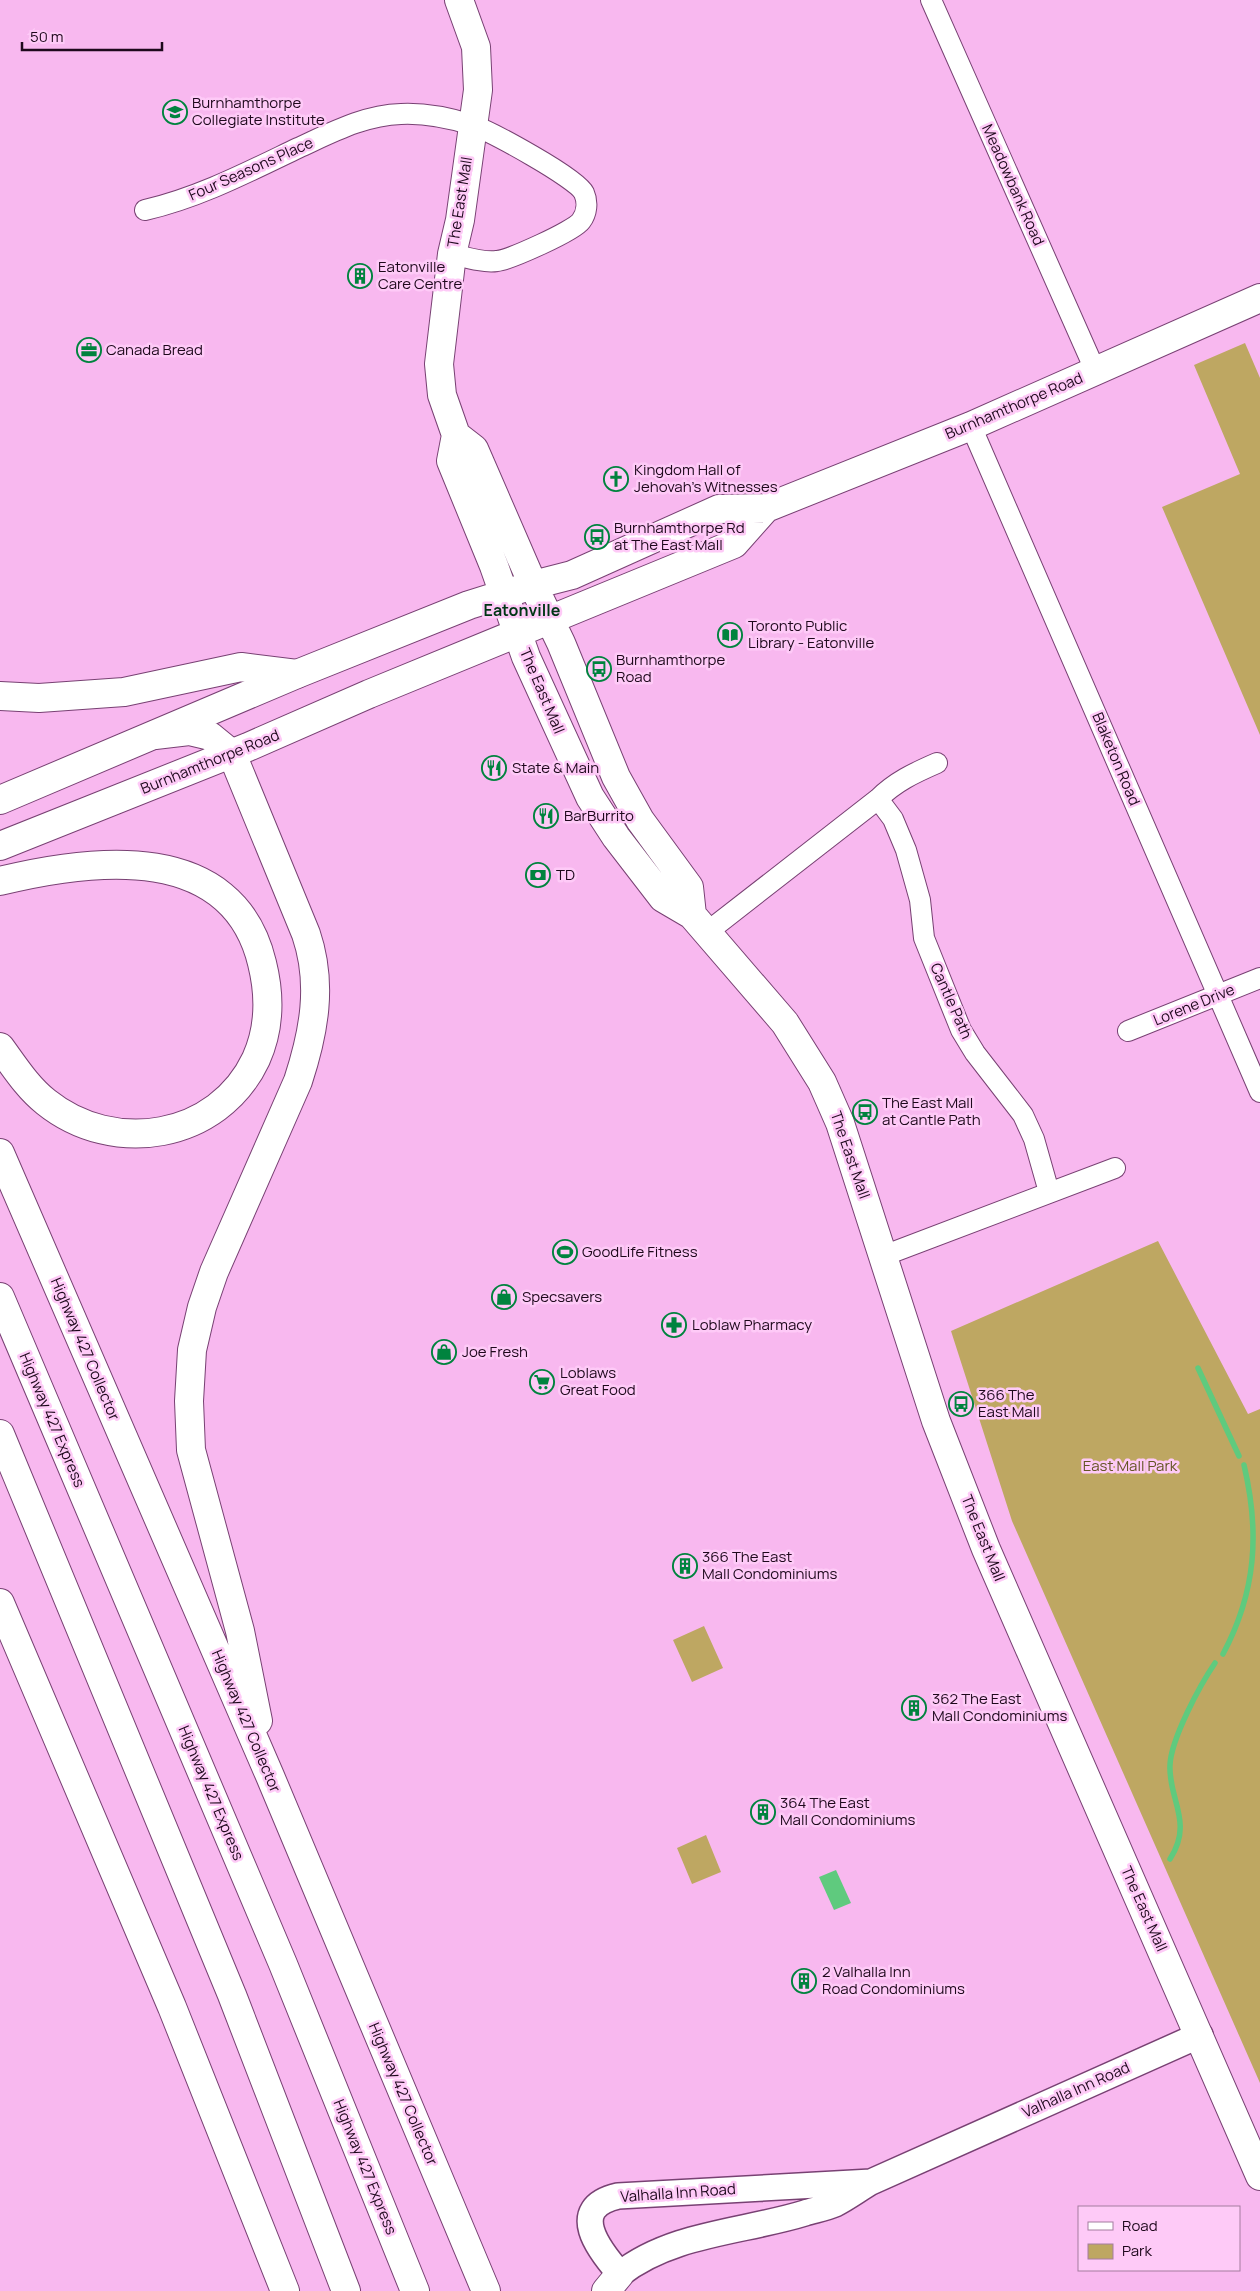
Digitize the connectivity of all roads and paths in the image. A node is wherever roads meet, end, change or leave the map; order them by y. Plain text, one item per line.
1 (459, 0) edge
2 (931, 0) edge
3 (472, 125) junction
4 (144, 210) dead end
5 (452, 254) junction
6 (1260, 298) edge
7 (1095, 370) junction
8 (971, 426) junction
9 (456, 435) junction
10 (766, 508) junction
11 (533, 585) junction
12 (504, 594) junction
13 (551, 620) junction
14 (518, 632) junction
15 (297, 674) junction
16 (0, 696) edge
17 (155, 735) junction
18 (232, 754) junction
19 (937, 763) dead end
20 (878, 799) junction
21 (0, 800) edge
22 (0, 846) edge
23 (0, 881) edge
24 (699, 924) junction
25 (1260, 978) edge
26 (1218, 996) junction
27 (1128, 1031) dead end
28 (0, 1047) edge
29 (1260, 1092) edge
30 (0, 1153) edge
31 (1115, 1168) dead end
32 (1049, 1192) junction
33 (883, 1256) junction
34 (0, 1297) edge
35 (0, 1434) edge
36 (2, 1608) edge
37 (270, 1776) junction
38 (1200, 2035) junction
39 (1260, 2176) edge
40 (870, 2182) junction
41 (613, 2282) edge
42 (285, 2291) edge
43 (346, 2291) edge
44 (415, 2291) edge
45 (486, 2291) edge

1 - 3 main road, The East Mall
2 - 7 street, Meadowbank Road
3 - 4 street, Four Seasons Place
3 - 5 main road, The East Mall
3 - 5 street, Four Seasons Place
5 - 9 main road, The East Mall
6 - 7 main road, Burnhamthorpe Road
7 - 8 main road, Burnhamthorpe Road
8 - 10 main road, Burnhamthorpe Road
8 - 26 street, Blaketon Road
9 - 11 main road
9 - 12 main road, The East Mall
10 - 11 main road, Burnhamthorpe Road
10 - 13 main road, Burnhamthorpe Road
11 - 12 main road, Burnhamthorpe Road
11 - 13 main road
12 - 14 main road, The East Mall
12 - 15 main road, Burnhamthorpe Road
13 - 14 main road, Burnhamthorpe Road
13 - 24 main road
14 - 18 main road, Burnhamthorpe Road
14 - 24 main road, The East Mall
15 - 16 main road
15 - 17 main road, Burnhamthorpe Road
17 - 18 main road
17 - 21 main road, Burnhamthorpe Road
18 - 22 main road, Burnhamthorpe Road
18 - 37 main road
19 - 20 street
20 - 24 street
20 - 32 street, Cantle Path
23 - 28 main road
24 - 33 main road, The East Mall
25 - 26 street, Lorene Drive
26 - 27 street, Lorene Drive
26 - 29 street, Blaketon Road
30 - 37 main road, Highway 427 Collector
31 - 32 street
32 - 33 street
33 - 38 main road, The East Mall
34 - 44 main road, Highway 427 Express
35 - 43 main road
36 - 42 main road
37 - 45 main road, Highway 427 Collector
38 - 39 main road, The East Mall
38 - 40 street, Valhalla Inn Road
40 - 41 street, Valhalla Inn Road
40 - 41 street, Valhalla Inn Road

